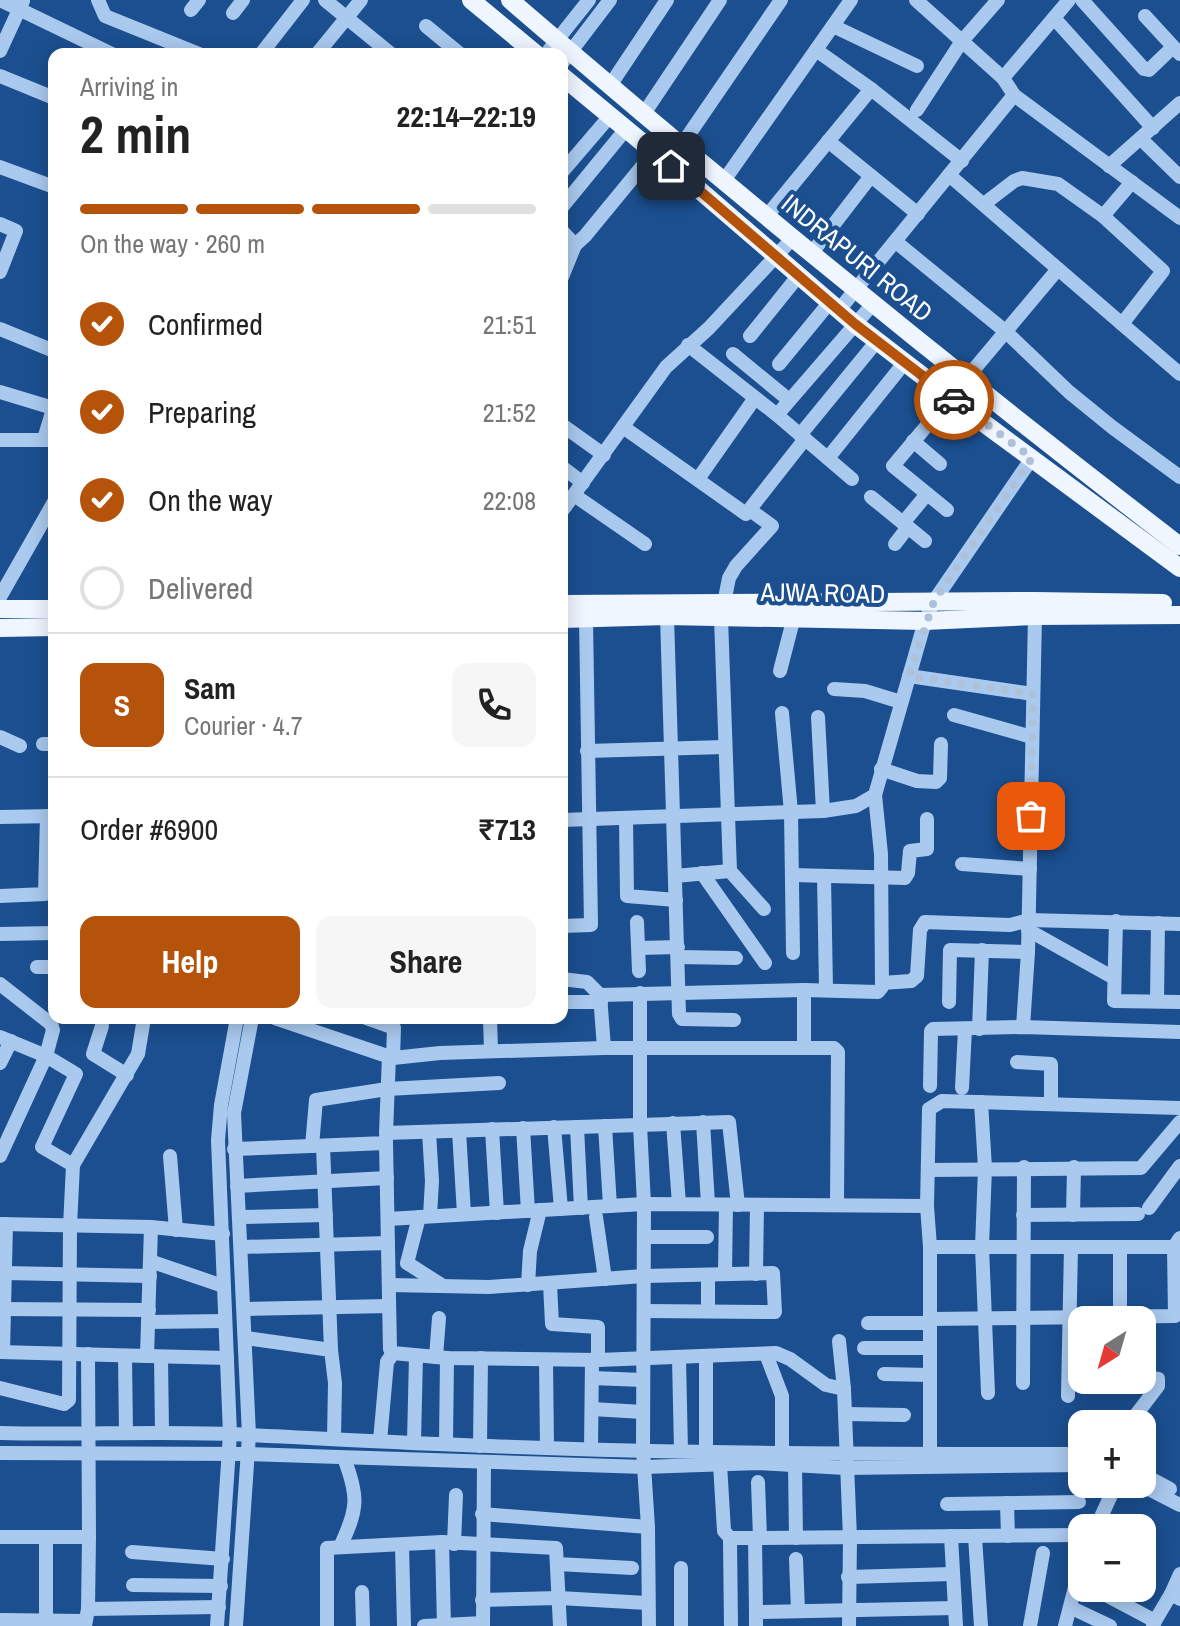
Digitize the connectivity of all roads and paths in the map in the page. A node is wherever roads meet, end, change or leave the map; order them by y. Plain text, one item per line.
1 (0, 0) edge
2 (98, 0) edge
3 (243, 0) edge
4 (303, 0) edge
5 (325, 0) edge
6 (361, 0) edge
7 (471, 0) edge
8 (510, 0) edge
9 (589, 0) edge
10 (610, 0) edge
11 (667, 0) edge
12 (720, 0) edge
13 (781, 0) edge
14 (851, 0) edge
15 (998, 0) edge
16 (1069, 0) edge
17 (1082, 0) edge
18 (920, 1) edge
19 (22, 4) edge
20 (233, 13) dead end
21 (1145, 16) dead end
22 (347, 18) junction
23 (1054, 18) junction
24 (426, 26) dead end
25 (833, 26) junction
26 (962, 41) junction
27 (99, 48) edge
28 (184, 48) edge
29 (266, 48) edge
30 (322, 48) edge
31 (384, 48) edge
32 (453, 48) edge
33 (529, 48) edge
34 (555, 48) edge
35 (561, 48) edge
36 (563, 48) edge
37 (816, 50) junction
38 (1177, 50) edge
39 (0, 51) edge
40 (568, 58) edge
41 (917, 66) dead end
42 (0, 76) edge
43 (1003, 78) junction
44 (568, 81) edge
45 (609, 87) junction
46 (871, 89) junction
47 (1014, 95) junction
48 (48, 96) edge
49 (1180, 103) edge
50 (917, 110) dead end
51 (643, 115) junction
52 (610, 116) junction
53 (1153, 128) junction
54 (626, 129) junction
55 (1141, 139) junction
56 (828, 141) junction
57 (681, 146) junction
58 (654, 152) junction
59 (962, 161) junction
60 (568, 165) edge
61 (1109, 166) junction
62 (0, 167) edge
63 (949, 175) junction
64 (871, 176) junction
65 (1180, 177) edge
66 (723, 182) junction
67 (1132, 182) junction
68 (48, 185) edge
69 (568, 200) edge
70 (984, 204) junction
71 (918, 214) junction
72 (1103, 216) junction
73 (766, 217) junction
74 (1180, 218) edge
75 (0, 224) edge
76 (568, 237) edge
77 (792, 239) junction
78 (896, 242) junction
79 (575, 245) junction
80 (811, 254) junction
81 (778, 257) junction
82 (568, 262) edge
83 (1058, 269) junction
84 (0, 272) edge
85 (799, 275) junction
86 (855, 291) junction
87 (872, 305) junction
88 (835, 306) junction
89 (855, 324) junction
90 (1122, 324) junction
91 (0, 329) edge
92 (1005, 331) junction
93 (750, 336) dead end
94 (877, 341) junction
95 (688, 345) junction
96 (48, 349) edge
97 (733, 354) dead end
98 (905, 362) junction
99 (779, 364) dead end
100 (1180, 374) edge
101 (965, 377) junction
102 (0, 392) edge
103 (950, 396) junction
104 (755, 398) junction
105 (789, 400) junction
106 (48, 405) edge
107 (777, 415) junction
108 (623, 427) junction
109 (568, 429) edge
110 (803, 437) junction
111 (0, 440) edge
112 (48, 440) edge
113 (913, 441) junction
114 (604, 455) junction
115 (828, 458) junction
116 (1032, 458) junction
117 (940, 464) dead end
118 (568, 475) edge
119 (1180, 477) edge
120 (698, 479) junction
121 (852, 479) dead end
122 (578, 489) junction
123 (927, 494) junction
124 (871, 497) dead end
125 (568, 503) edge
126 (750, 510) junction
127 (947, 510) dead end
128 (48, 512) edge
129 (906, 525) junction
130 (35, 535) junction
131 (48, 535) edge
132 (1178, 540) edge
133 (925, 541) dead end
134 (645, 544) dead end
135 (895, 544) dead end
136 (1180, 568) edge
137 (0, 597) edge
138 (934, 601) junction
139 (1180, 603) edge
140 (568, 604) edge
141 (0, 609) edge
142 (48, 609) edge
143 (722, 610) junction
144 (796, 610) junction
145 (1180, 615) edge
146 (667, 616) junction
147 (1035, 616) junction
148 (568, 619) edge
149 (586, 619) junction
150 (925, 621) junction
151 (48, 627) edge
152 (0, 628) edge
153 (780, 671) dead end
154 (909, 676) junction
155 (834, 689) dead end
156 (1033, 694) junction
157 (901, 702) junction
158 (782, 713) dead end
159 (954, 715) dead end
160 (818, 717) dead end
161 (0, 737) edge
162 (1032, 737) junction
163 (941, 744) dead end
164 (20, 746) dead end
165 (724, 747) junction
166 (670, 748) junction
167 (587, 751) junction
168 (881, 769) junction
169 (875, 795) junction
170 (823, 811) junction
171 (791, 812) junction
172 (728, 815) junction
173 (48, 816) edge
174 (0, 817) edge
175 (674, 817) junction
176 (626, 819) junction
177 (927, 819) dead end
178 (568, 820) edge
179 (588, 821) junction
180 (48, 847) edge
181 (962, 864) dead end
182 (1030, 869) junction
183 (730, 871) junction
184 (702, 873) junction
185 (792, 875) junction
186 (675, 876) junction
187 (824, 876) junction
188 (881, 878) junction
189 (0, 896) edge
190 (676, 900) junction
191 (764, 909) dead end
192 (1116, 921) junction
193 (637, 922) dead end
194 (1158, 923) junction
195 (1180, 924) edge
196 (1028, 925) junction
197 (568, 926) edge
198 (48, 933) edge
199 (0, 934) edge
200 (639, 948) junction
201 (982, 950) junction
202 (678, 952) junction
203 (1028, 952) junction
204 (793, 953) dead end
205 (736, 958) dead end
206 (765, 963) dead end
207 (37, 967) dead end
208 (48, 967) edge
209 (639, 971) dead end
210 (1114, 978) junction
211 (568, 980) edge
212 (882, 983) junction
213 (0, 984) edge
214 (826, 989) junction
215 (804, 990) junction
216 (679, 991) junction
217 (640, 993) junction
218 (601, 998) junction
219 (568, 1001) edge
220 (1157, 1001) junction
221 (949, 1002) dead end
222 (1180, 1002) edge
223 (734, 1020) dead end
224 (48, 1022) edge
225 (51, 1024) edge
226 (143, 1024) edge
227 (236, 1024) edge
228 (251, 1024) edge
229 (293, 1024) edge
230 (383, 1024) edge
231 (490, 1024) edge
232 (102, 1026) dead end
233 (1023, 1027) junction
234 (972, 1029) junction
235 (1180, 1032) edge
236 (5, 1039) edge
237 (604, 1048) junction
238 (640, 1048) junction
239 (804, 1048) junction
240 (491, 1051) junction
241 (46, 1056) junction
242 (391, 1057) junction
243 (1017, 1062) dead end
244 (0, 1063) edge
245 (127, 1075) junction
246 (499, 1083) dead end
247 (930, 1086) dead end
248 (962, 1088) dead end
249 (387, 1089) junction
250 (981, 1102) junction
251 (1051, 1104) junction
252 (1180, 1108) edge
253 (703, 1122) junction
254 (673, 1123) junction
255 (640, 1125) junction
256 (1179, 1125) edge
257 (605, 1126) junction
258 (554, 1127) junction
259 (577, 1127) junction
260 (523, 1128) junction
261 (492, 1129) junction
262 (459, 1131) junction
263 (429, 1132) junction
264 (386, 1138) junction
265 (317, 1146) junction
266 (234, 1149) junction
267 (1, 1153) edge
268 (170, 1156) dead end
269 (73, 1165) junction
270 (1180, 1166) edge
271 (1024, 1167) junction
272 (1074, 1167) junction
273 (985, 1168) junction
274 (928, 1170) junction
275 (387, 1178) junction
276 (324, 1179) junction
277 (237, 1186) junction
278 (644, 1204) junction
279 (679, 1204) junction
280 (708, 1204) junction
281 (732, 1205) junction
282 (757, 1205) junction
283 (837, 1205) junction
284 (610, 1206) junction
285 (927, 1206) junction
286 (581, 1208) junction
287 (561, 1209) junction
288 (534, 1210) junction
289 (497, 1213) junction
290 (464, 1214) junction
291 (326, 1215) junction
292 (1023, 1215) junction
293 (1073, 1215) junction
294 (240, 1217) junction
295 (424, 1217) junction
296 (596, 1217) dead end
297 (388, 1219) junction
298 (3, 1224) edge
299 (70, 1226) junction
300 (151, 1227) junction
301 (176, 1230) junction
302 (223, 1234) junction
303 (644, 1237) junction
304 (707, 1237) dead end
305 (328, 1243) junction
306 (388, 1243) junction
307 (242, 1247) junction
308 (930, 1247) junction
309 (982, 1247) junction
310 (1023, 1247) junction
311 (1071, 1247) junction
312 (1120, 1247) junction
313 (1177, 1252) edge
314 (150, 1269) junction
315 (5, 1273) junction
316 (725, 1274) junction
317 (756, 1274) junction
318 (70, 1275) junction
319 (708, 1275) junction
320 (644, 1276) junction
321 (605, 1279) junction
322 (550, 1284) junction
323 (389, 1285) junction
324 (528, 1285) junction
325 (223, 1286) junction
326 (443, 1286) junction
327 (389, 1306) junction
328 (1069, 1306) edge
329 (1120, 1306) edge
330 (330, 1307) junction
331 (2, 1309) edge
332 (70, 1309) junction
333 (245, 1309) junction
334 (644, 1311) junction
335 (708, 1311) junction
336 (148, 1316) junction
337 (1156, 1316) edge
338 (1024, 1317) junction
339 (1068, 1317) edge
340 (439, 1318) dead end
341 (986, 1318) junction
342 (225, 1321) junction
343 (929, 1321) junction
344 (868, 1323) dead end
345 (246, 1338) junction
346 (839, 1341) dead end
347 (864, 1348) dead end
348 (929, 1348) junction
349 (331, 1350) junction
350 (1, 1352) edge
351 (393, 1353) junction
352 (71, 1354) junction
353 (88, 1354) junction
354 (766, 1354) junction
355 (125, 1356) junction
356 (154, 1356) junction
357 (416, 1356) junction
358 (706, 1356) junction
359 (442, 1357) junction
360 (227, 1358) junction
361 (481, 1358) junction
362 (679, 1358) junction
363 (643, 1359) junction
364 (546, 1360) junction
365 (595, 1360) junction
366 (884, 1374) dead end
367 (929, 1375) junction
368 (592, 1378) junction
369 (643, 1380) junction
370 (1023, 1383) dead end
371 (0, 1388) edge
372 (844, 1389) junction
373 (988, 1393) dead end
374 (1152, 1394) edge
375 (592, 1409) junction
376 (1140, 1410) edge
377 (643, 1412) junction
378 (845, 1414) junction
379 (904, 1415) dead end
380 (0, 1433) edge
381 (131, 1433) junction
382 (162, 1433) junction
383 (230, 1434) junction
384 (88, 1435) junction
385 (249, 1435) junction
386 (334, 1439) junction
387 (380, 1441) junction
388 (414, 1442) junction
389 (446, 1444) junction
390 (480, 1446) junction
391 (547, 1448) junction
392 (591, 1449) junction
393 (643, 1450) junction
394 (681, 1451) junction
395 (706, 1451) junction
396 (89, 1452) junction
397 (137, 1452) junction
398 (782, 1452) junction
399 (0, 1453) edge
400 (229, 1454) junction
401 (248, 1454) junction
402 (1068, 1455) edge
403 (344, 1458) junction
404 (930, 1460) junction
405 (845, 1461) junction
406 (484, 1462) junction
407 (720, 1464) junction
408 (795, 1465) junction
409 (1068, 1465) edge
410 (644, 1467) junction
411 (1156, 1481) edge
412 (758, 1482) dead end
413 (1156, 1493) edge
414 (1180, 1494) edge
415 (456, 1495) dead end
416 (1079, 1502) dead end
417 (1007, 1503) junction
418 (947, 1504) dead end
419 (1180, 1505) edge
420 (482, 1514) junction
421 (648, 1527) junction
422 (1068, 1535) edge
423 (951, 1536) junction
424 (1008, 1536) junction
425 (0, 1537) edge
426 (46, 1537) junction
427 (89, 1537) junction
428 (975, 1537) junction
429 (758, 1538) junction
430 (796, 1538) junction
431 (850, 1538) junction
432 (731, 1539) junction
433 (448, 1543) junction
434 (482, 1543) junction
435 (402, 1546) junction
436 (340, 1547) junction
437 (132, 1552) dead end
438 (1043, 1553) dead end
439 (223, 1559) junction
440 (796, 1559) dead end
441 (557, 1564) junction
442 (632, 1568) dead end
443 (681, 1568) dead end
444 (952, 1574) junction
445 (1180, 1574) edge
446 (848, 1577) junction
447 (133, 1585) dead end
448 (221, 1586) junction
449 (362, 1592) dead end
450 (1175, 1596) edge
451 (559, 1598) junction
452 (482, 1600) junction
453 (1072, 1602) edge
454 (1118, 1602) edge
455 (647, 1603) junction
456 (219, 1607) junction
457 (1127, 1607) junction
458 (955, 1608) junction
459 (850, 1609) junction
460 (1074, 1609) dead end
461 (798, 1611) junction
462 (85, 1619) edge
463 (756, 1619) edge
464 (46, 1621) junction
465 (10, 1622) edge
466 (1154, 1623) edge
467 (444, 1625) edge
468 (483, 1625) edge
469 (217, 1626) edge
470 (236, 1626) edge
471 (327, 1626) edge
472 (363, 1626) edge
473 (404, 1626) edge
474 (424, 1626) edge
475 (560, 1626) edge
476 (649, 1626) edge
477 (681, 1626) edge
478 (731, 1626) edge
479 (849, 1626) edge
480 (956, 1626) edge
481 (981, 1626) edge
482 (1030, 1626) edge
483 (1065, 1626) edge
484 (1113, 1626) edge

1 - 19 street
2 - 28 street
3 - 20 street
4 - 29 street
5 - 22 street
6 - 22 street
7 - 33 main road
8 - 34 main road, INDRAPURI ROAD
9 - 35 street
10 - 36 street
11 - 45 street
12 - 51 street
13 - 57 street
14 - 25 street
15 - 26 street
16 - 23 street
17 - 38 street
18 - 26 street
19 - 27 street
19 - 39 street
21 - 38 street
22 - 30 street
22 - 31 street
23 - 43 street
23 - 53 street
24 - 32 street
25 - 37 street
25 - 41 street
26 - 43 street
26 - 50 street
37 - 46 street
37 - 66 street
40 - 45 main road, INDRAPURI ROAD
42 - 48 street
43 - 47 street
44 - 52 main road, INDRAPURI ROAD
45 - 51 main road, INDRAPURI ROAD
46 - 56 street
46 - 59 street
47 - 59 street
47 - 61 street
49 - 53 street
51 - 57 main road, INDRAPURI ROAD
52 - 54 main road, INDRAPURI ROAD
52 - 60 street
53 - 55 street
54 - 58 main road, INDRAPURI ROAD
54 - 69 street
55 - 61 street
55 - 65 street
56 - 64 street
56 - 73 street
57 - 66 main road, INDRAPURI ROAD
58 - 79 street
58 - 81 main road, INDRAPURI ROAD
59 - 63 street
61 - 67 street
62 - 68 street
63 - 70 street
63 - 71 street
64 - 71 street
64 - 80 street
66 - 73 main road, INDRAPURI ROAD
67 - 72 street
67 - 74 street
70 - 72 street
70 - 83 street
71 - 78 street
72 - 90 street
73 - 77 main road, INDRAPURI ROAD
75 - 84 street
76 - 79 street
77 - 80 main road, INDRAPURI ROAD
77 - 81 street
78 - 86 street
78 - 92 street
79 - 82 street
80 - 86 main road, INDRAPURI ROAD
81 - 85 main road, INDRAPURI ROAD
81 - 95 street
83 - 90 street
83 - 92 street
85 - 88 main road, INDRAPURI ROAD
85 - 93 street
86 - 87 main road, INDRAPURI ROAD
86 - 88 street
87 - 89 street
87 - 101 main road, INDRAPURI ROAD
88 - 89 main road, INDRAPURI ROAD
88 - 99 street
89 - 94 main road, INDRAPURI ROAD
89 - 105 street
90 - 100 street
91 - 96 street
92 - 101 street
92 - 119 street
94 - 98 main road, INDRAPURI ROAD
94 - 110 street
95 - 104 street
95 - 108 street
97 - 105 street
98 - 103 main road, INDRAPURI ROAD
98 - 115 street
101 - 103 street
101 - 132 main road, INDRAPURI ROAD
102 - 106 street
103 - 113 street
103 - 116 main road, INDRAPURI ROAD
104 - 107 street
104 - 120 street
105 - 107 street
107 - 110 street
108 - 114 street
108 - 120 street
109 - 114 street
110 - 115 street
110 - 126 street
111 - 112 street
113 - 117 street
113 - 123 street
114 - 122 street
115 - 121 street
116 - 136 main road, INDRAPURI ROAD
116 - 138 street
118 - 122 street
120 - 126 street
122 - 125 street
122 - 134 street
123 - 127 street
123 - 129 street
124 - 129 street
126 - 143 street
128 - 130 street
129 - 133 street
129 - 135 street
130 - 131 street
130 - 137 street
138 - 139 main road, AJWA ROAD
138 - 144 main road, AJWA ROAD
138 - 150 street
140 - 143 main road, AJWA ROAD
141 - 142 main road
143 - 144 main road, AJWA ROAD
143 - 146 main road, AJWA ROAD
143 - 165 street
144 - 150 main road, AJWA ROAD
144 - 153 street
145 - 147 main road, AJWA ROAD
146 - 149 main road, AJWA ROAD
146 - 166 street
147 - 150 main road, AJWA ROAD
147 - 156 street
148 - 149 main road, AJWA ROAD
149 - 167 street
150 - 154 street
151 - 152 main road
154 - 156 street
154 - 157 street
155 - 157 street
156 - 162 street
157 - 168 street
158 - 171 street
159 - 162 street
160 - 170 street
161 - 164 street
162 - 182 street
163 - 168 street
165 - 166 street
165 - 172 street
166 - 167 street
166 - 175 street
167 - 179 street
168 - 169 street
169 - 170 street
169 - 188 street
170 - 171 street
171 - 172 street
171 - 185 street
172 - 175 street
172 - 183 street
173 - 174 street
175 - 176 street
175 - 186 street
176 - 179 street
176 - 190 street
177 - 188 street
178 - 179 street
179 - 197 street
180 - 189 street
181 - 182 street
182 - 196 street
183 - 184 street
183 - 191 street
184 - 186 street
184 - 206 street
185 - 187 street
185 - 204 street
186 - 190 street
187 - 188 street
187 - 214 street
188 - 212 street
190 - 202 street
192 - 194 street
192 - 196 street
192 - 210 street
193 - 200 street
194 - 195 street
194 - 220 street
196 - 203 street
196 - 210 street
196 - 212 street
198 - 199 street
200 - 202 street
200 - 209 street
201 - 203 street
201 - 221 street
201 - 234 street
202 - 205 street
202 - 216 street
203 - 233 street
207 - 208 street
210 - 220 street
211 - 218 street
212 - 214 street
213 - 224 street
214 - 215 street
215 - 216 street
215 - 239 street
216 - 217 street
216 - 223 street
217 - 218 street
217 - 238 street
218 - 219 street
218 - 237 street
220 - 222 street
225 - 241 street
226 - 245 street
227 - 302 street
228 - 266 street
229 - 242 street
230 - 242 street
231 - 240 street
232 - 245 street
233 - 234 street
233 - 235 street
234 - 247 street
234 - 248 street
236 - 241 street
236 - 244 street
237 - 238 street
237 - 240 street
238 - 239 street
238 - 255 street
239 - 283 street
240 - 242 street
241 - 267 street
241 - 269 street
242 - 249 street
243 - 251 street
245 - 269 street
246 - 249 street
249 - 264 street
249 - 265 street
250 - 251 street
250 - 273 street
250 - 274 street
251 - 252 street
253 - 254 street
253 - 280 street
253 - 281 street
254 - 255 street
254 - 279 street
255 - 257 street
255 - 278 street
256 - 272 street
257 - 259 street
257 - 284 street
258 - 259 street
258 - 260 street
258 - 287 street
259 - 286 street
260 - 261 street
260 - 288 street
261 - 262 street
261 - 289 street
262 - 263 street
262 - 290 street
263 - 264 street
263 - 295 street
264 - 265 street
264 - 275 street
265 - 266 street
265 - 276 street
266 - 277 street
268 - 301 street
269 - 299 street
270 - 293 street
271 - 272 street
271 - 273 street
271 - 292 street
272 - 293 street
273 - 274 street
273 - 309 street
274 - 285 street
275 - 276 street
275 - 297 street
276 - 277 street
276 - 291 street
277 - 294 street
278 - 279 street
278 - 284 street
278 - 303 street
279 - 280 street
280 - 281 street
281 - 282 street
281 - 316 street
282 - 283 street
282 - 317 street
283 - 285 street
284 - 286 street
285 - 308 street
286 - 287 street
287 - 288 street
288 - 289 street
288 - 324 street
289 - 290 street
290 - 295 street
291 - 294 street
291 - 305 street
292 - 293 street
292 - 310 street
294 - 307 street
295 - 297 street
295 - 326 street
296 - 321 street
297 - 306 street
298 - 299 street
298 - 315 street
299 - 300 street
299 - 318 street
300 - 301 street
300 - 314 street
301 - 302 street
302 - 325 street
303 - 304 street
303 - 320 street
305 - 306 street
305 - 307 street
305 - 330 street
306 - 323 street
307 - 333 street
308 - 309 street
308 - 343 street
309 - 310 street
309 - 341 street
310 - 311 street
310 - 338 street
311 - 312 street
311 - 328 street
312 - 313 street
312 - 329 street
313 - 337 street
314 - 318 street
314 - 325 street
314 - 336 street
315 - 318 street
315 - 331 street
316 - 317 street
316 - 319 street
317 - 335 street
318 - 332 street
319 - 320 street
319 - 335 street
320 - 321 street
320 - 334 street
321 - 322 street
322 - 324 street
322 - 365 street
323 - 326 street
323 - 327 street
324 - 326 street
325 - 342 street
327 - 330 street
327 - 351 street
330 - 333 street
330 - 349 street
331 - 332 street
331 - 350 street
332 - 336 street
332 - 352 street
333 - 345 street
334 - 335 street
334 - 363 street
336 - 342 street
336 - 356 street
338 - 339 street
338 - 341 street
338 - 370 street
340 - 359 street
341 - 343 street
341 - 373 street
342 - 360 street
343 - 344 street
343 - 348 street
345 - 349 street
345 - 385 street
346 - 372 street
347 - 348 street
348 - 367 street
349 - 386 street
350 - 352 street
351 - 357 street
351 - 387 street
352 - 353 street
352 - 371 street
353 - 355 street
353 - 384 street
354 - 358 street
354 - 372 street
354 - 398 street
355 - 356 street
355 - 381 street
356 - 360 street
356 - 382 street
357 - 359 street
357 - 388 street
358 - 362 street
358 - 395 street
359 - 361 street
359 - 389 street
360 - 383 street
361 - 364 street
361 - 390 street
362 - 363 street
362 - 394 street
363 - 365 street
363 - 369 street
364 - 365 street
364 - 391 street
365 - 368 street
366 - 367 street
367 - 404 street
368 - 369 street
368 - 375 street
369 - 377 street
372 - 378 street
374 - 376 street
375 - 377 street
375 - 392 street
377 - 393 street
378 - 379 street
378 - 405 street
380 - 384 street
381 - 382 street
381 - 384 street
381 - 397 street
382 - 383 street
383 - 385 street
383 - 400 street
384 - 396 street
385 - 386 street
385 - 401 street
386 - 387 street
387 - 388 street
388 - 389 street
389 - 390 street
390 - 391 street
391 - 392 street
392 - 393 street
393 - 394 street
393 - 410 street
394 - 395 street
395 - 398 street
396 - 397 street
396 - 399 street
396 - 427 street
397 - 400 street
398 - 405 street
400 - 401 street
400 - 439 street
401 - 403 street
401 - 470 street
402 - 404 street
403 - 406 street
403 - 436 street
404 - 405 street
404 - 409 street
405 - 408 street
405 - 431 street
406 - 410 street
406 - 420 street
407 - 408 street
407 - 410 street
407 - 432 street
408 - 430 street
410 - 421 street
411 - 414 street
412 - 429 street
413 - 419 street
415 - 433 street
416 - 417 street
417 - 418 street
417 - 424 street
420 - 421 street
420 - 434 street
421 - 455 street
422 - 424 street
423 - 428 street
423 - 431 street
423 - 444 street
424 - 428 street
425 - 426 street
426 - 427 street
426 - 464 street
427 - 462 street
428 - 481 street
429 - 430 street
429 - 432 street
429 - 463 street
430 - 431 street
431 - 446 street
432 - 478 street
433 - 434 street
433 - 435 street
433 - 467 street
434 - 441 street
434 - 452 street
435 - 436 street
435 - 473 street
436 - 471 street
437 - 439 street
438 - 482 street
439 - 448 street
440 - 461 street
441 - 442 street
441 - 451 street
443 - 477 street
444 - 446 street
444 - 458 street
445 - 450 street
446 - 459 street
447 - 448 street
448 - 456 street
449 - 472 street
450 - 466 street
451 - 452 street
451 - 455 street
451 - 475 street
452 - 468 street
453 - 483 street
454 - 457 street
455 - 476 street
456 - 462 street
456 - 469 street
457 - 466 street
457 - 484 street
458 - 459 street
458 - 480 street
459 - 461 street
459 - 479 street
460 - 484 street
461 - 463 street
462 - 464 street
464 - 465 street
467 - 468 street
467 - 474 street

